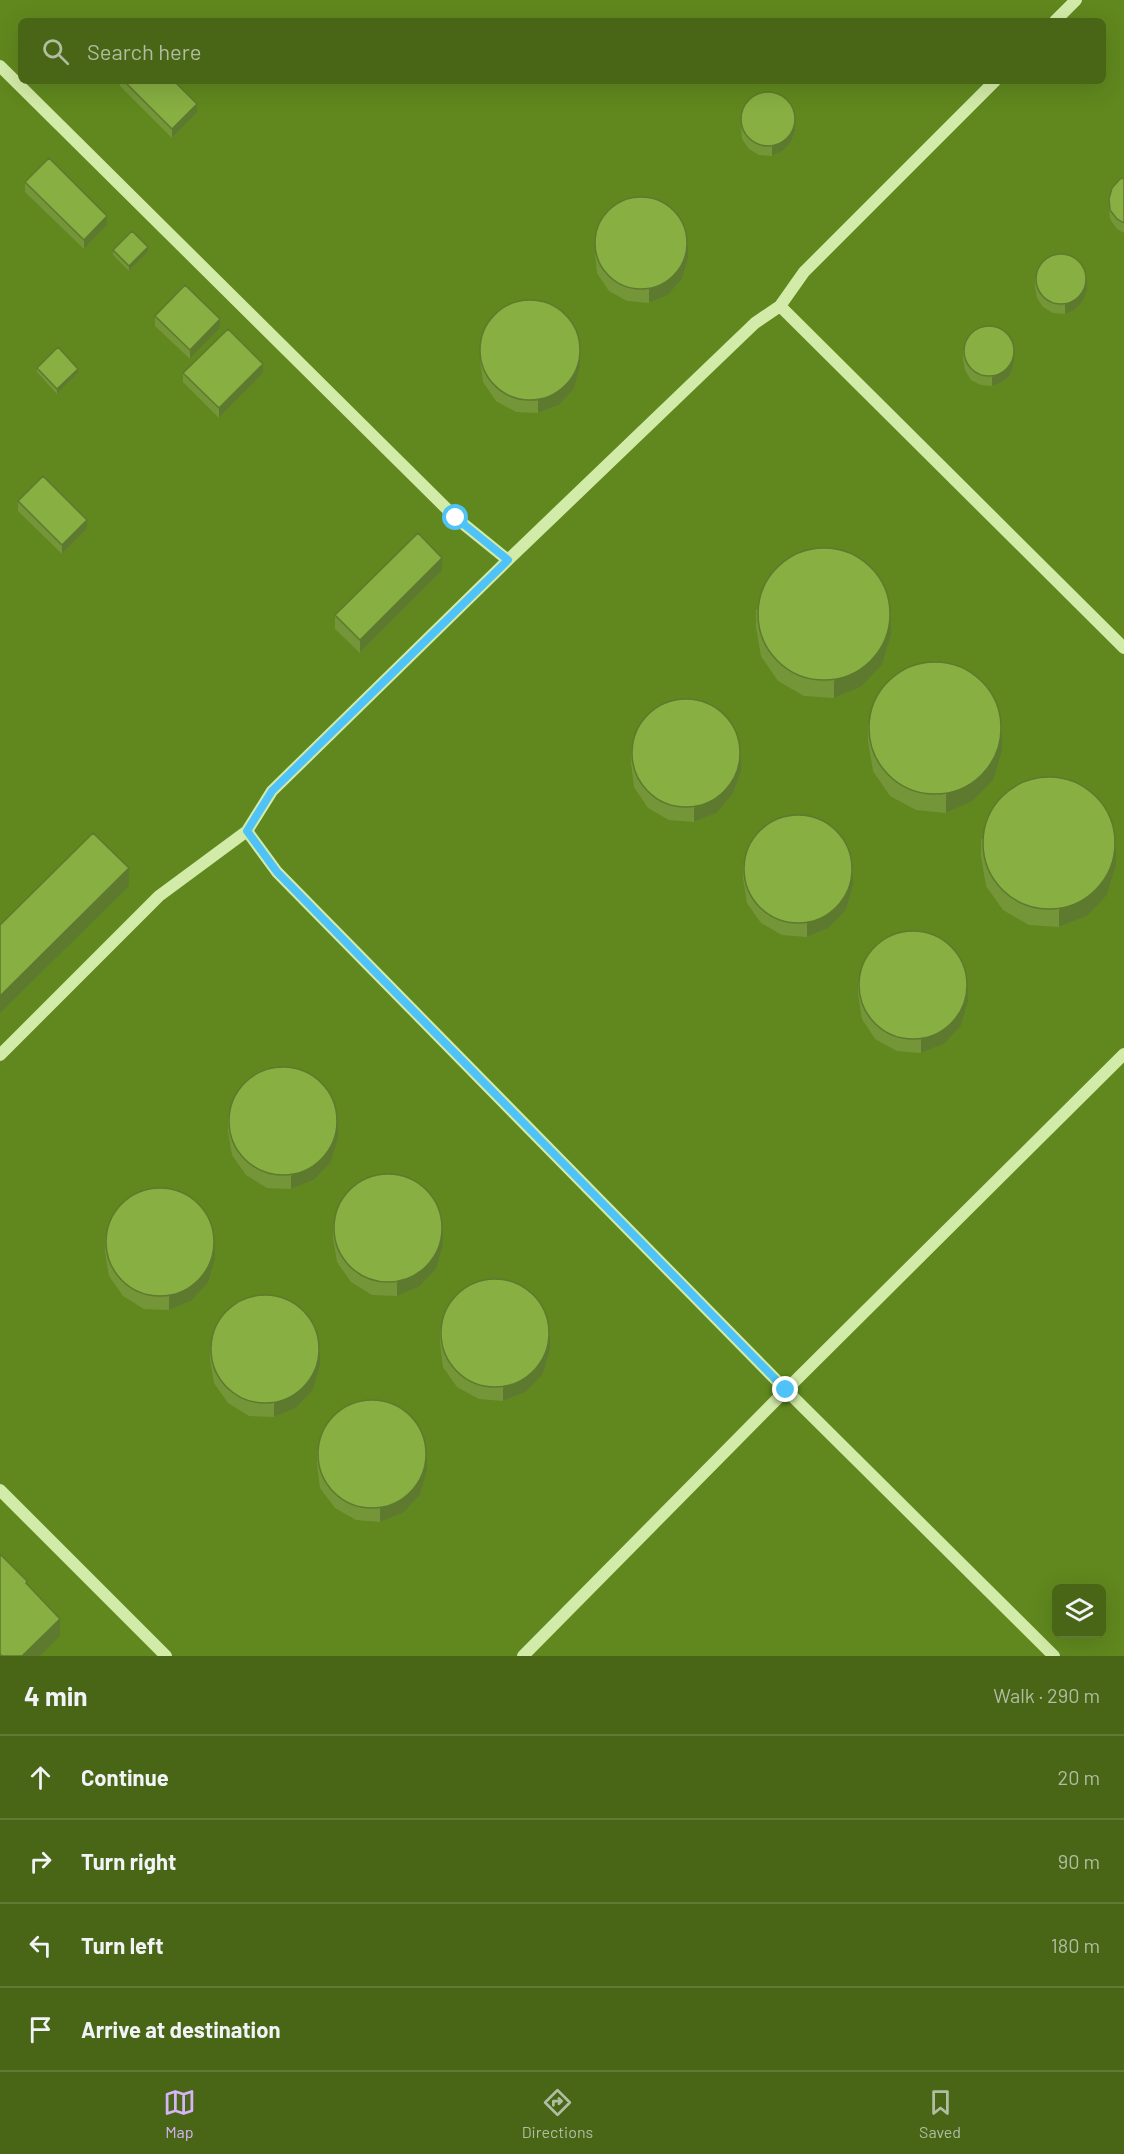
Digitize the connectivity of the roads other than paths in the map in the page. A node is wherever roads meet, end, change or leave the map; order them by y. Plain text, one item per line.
1 (1076, 0) edge
2 (1058, 18) edge
3 (0, 66) edge
4 (18, 84) edge
5 (18, 84) edge
6 (992, 84) edge
7 (780, 306) junction
8 (508, 560) junction
9 (1124, 648) edge
10 (247, 831) junction
11 (1124, 1054) edge
12 (0, 1055) edge
13 (786, 1390) junction
14 (0, 1490) edge
15 (166, 1656) edge
16 (523, 1656) edge
17 (1054, 1656) edge

1 - 2 lane
3 - 4 lane
5 - 8 lane
6 - 7 lane
7 - 8 lane
7 - 9 lane
8 - 10 lane
10 - 12 lane
10 - 13 lane
11 - 13 lane
13 - 16 lane
13 - 17 lane
14 - 15 lane

